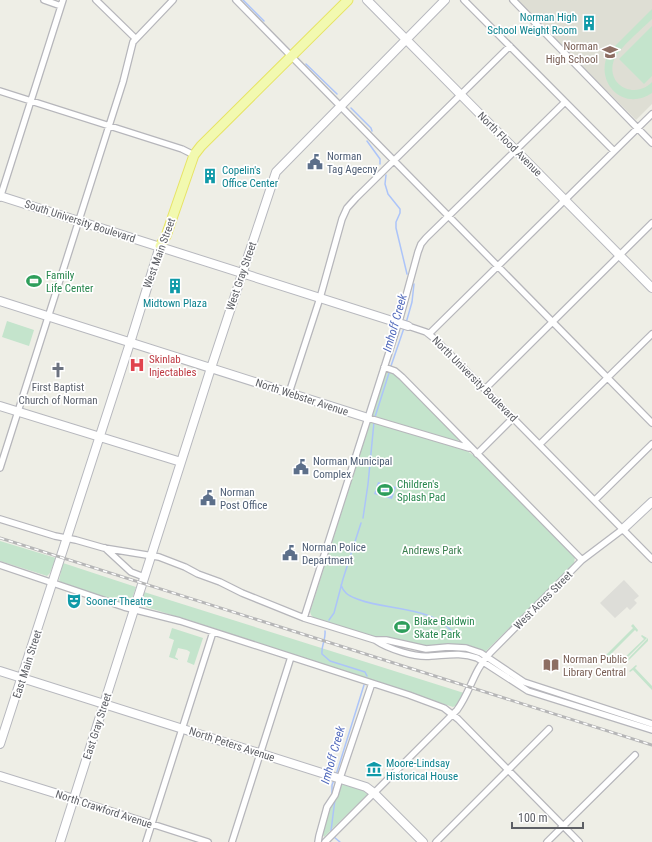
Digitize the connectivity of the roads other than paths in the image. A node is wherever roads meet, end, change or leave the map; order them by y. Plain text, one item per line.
1 (44, 0) edge
2 (96, 0) edge
3 (173, 0) edge
4 (236, 0) edge
5 (348, 0) edge
6 (367, 0) edge
7 (445, 0) edge
8 (464, 0) edge
9 (513, 0) edge
10 (62, 3) edge
11 (135, 38) junction
12 (406, 39) junction
13 (510, 46) junction
14 (291, 56) junction
15 (0, 91) edge
16 (461, 94) junction
17 (31, 101) junction
18 (565, 102) junction
19 (340, 106) junction
20 (652, 114) edge
21 (110, 125) junction
22 (638, 128) junction
23 (652, 143) edge
24 (516, 150) junction
25 (614, 151) junction
26 (194, 155) junction
27 (393, 161) junction
28 (0, 196) edge
29 (565, 200) junction
30 (448, 216) junction
31 (80, 221) junction
32 (652, 223) edge
33 (160, 246) junction
34 (620, 256) junction
35 (497, 266) junction
36 (242, 273) junction
37 (652, 288) edge
38 (320, 298) junction
39 (0, 301) edge
40 (49, 316) junction
41 (553, 322) junction
42 (403, 324) junction
43 (429, 334) junction
44 (652, 334) edge
45 (130, 343) junction
46 (384, 367) junction
47 (210, 368) junction
48 (608, 377) junction
49 (485, 389) junction
50 (289, 393) junction
51 (0, 406) edge
52 (18, 412) junction
53 (368, 418) junction
54 (514, 418) junction
55 (652, 423) edge
56 (99, 438) junction
57 (540, 444) junction
58 (652, 444) edge
59 (476, 452) junction
60 (181, 462) junction
61 (0, 468) edge
62 (595, 500) junction
63 (652, 502) edge
64 (0, 519) edge
65 (623, 529) junction
66 (67, 538) junction
67 (104, 548) junction
68 (151, 556) junction
69 (652, 559) edge
70 (582, 560) junction
71 (0, 565) edge
72 (144, 577) junction
73 (53, 583) junction
74 (133, 609) junction
75 (304, 618) junction
76 (212, 632) junction
77 (292, 657) junction
78 (485, 660) junction
79 (0, 671) edge
80 (23, 678) junction
81 (372, 683) junction
82 (104, 704) junction
83 (453, 715) junction
84 (652, 724) edge
85 (182, 728) junction
86 (550, 729) dead end
87 (652, 730) edge
88 (0, 744) edge
89 (260, 753) junction
90 (635, 755) dead end
91 (508, 770) junction
92 (0, 776) edge
93 (336, 777) junction
94 (374, 793) junction
95 (74, 799) junction
96 (152, 824) junction
97 (563, 826) junction
98 (60, 842) edge
99 (146, 842) edge
100 (208, 842) edge
101 (232, 842) edge
102 (318, 842) edge
103 (325, 842) edge
104 (423, 842) edge
105 (436, 842) edge
106 (547, 842) edge
107 (580, 842) edge

1 - 10 street
2 - 11 street
3 - 11 street
4 - 14 street
5 - 14 main road, West Main Street
6 - 12 street, North Flood Avenue
7 - 12 street, West Gray Street
8 - 13 street
9 - 22 street
10 - 17 street
11 - 21 street
12 - 16 street, North Flood Avenue
12 - 19 street, West Gray Street
13 - 16 street
13 - 18 street
14 - 19 street
14 - 26 main road, West Main Street
15 - 17 street
16 - 24 street, North Flood Avenue
16 - 27 street
17 - 21 street
17 - 28 street
18 - 24 street
18 - 25 street
19 - 27 street
19 - 36 street, West Gray Street
20 - 22 street
21 - 26 street
21 - 31 street
22 - 23 street
22 - 25 street
24 - 29 street, North Flood Avenue
24 - 30 street
25 - 29 street
26 - 33 main road, West Main Street
27 - 30 street
27 - 38 street
28 - 31 street, South University Boulevard
29 - 34 street, North Flood Avenue
29 - 35 street
30 - 35 street
30 - 42 street
31 - 33 street, South University Boulevard
31 - 40 street
32 - 34 street
33 - 36 street, North University Boulevard
33 - 45 street, West Main Street
34 - 37 street, North Flood Avenue
34 - 41 street
35 - 41 street
35 - 43 street
36 - 38 street, North University Boulevard
36 - 47 street, West Gray Street
38 - 42 street, North University Boulevard
38 - 50 street
39 - 40 street, North Webster Avenue
40 - 45 street, North Webster Avenue
40 - 52 street
41 - 48 street
41 - 49 street
42 - 43 street, North University Boulevard
42 - 46 street
43 - 49 street, North University Boulevard
44 - 48 street
45 - 47 street, North Webster Avenue
45 - 56 street, West Main Street
46 - 53 street
46 - 59 street
47 - 50 street, North Webster Avenue
47 - 60 street, West Gray Street
48 - 55 street
48 - 57 street
49 - 54 street, North University Boulevard
50 - 53 street, North Webster Avenue
51 - 52 street
52 - 56 street
52 - 61 street
53 - 59 street, North Webster Avenue
53 - 75 street
54 - 57 street, North University Boulevard
54 - 59 street
56 - 60 street
56 - 66 street, West Main Street
57 - 62 street, North University Boulevard
58 - 62 street
59 - 70 street
60 - 68 street, West Gray Street
62 - 65 street, North University Boulevard
63 - 65 street, West Acres Street
64 - 66 street
65 - 69 street, North University Boulevard
65 - 70 street, West Acres Street
66 - 67 street
66 - 73 street, West Main Street
67 - 68 street
67 - 72 street
68 - 72 street, West Gray Street
68 - 75 street
70 - 78 street, West Acres Street
71 - 73 street
72 - 74 street, West Gray Street
73 - 74 street
73 - 80 street, East Main Street
74 - 76 street
74 - 82 street, East Gray Street
75 - 78 street
76 - 77 street
76 - 85 street
77 - 81 street
77 - 89 street
78 - 83 street, West Acres Street
78 - 84 street
78 - 87 street
79 - 80 street, North Peters Avenue
80 - 82 street, North Peters Avenue
80 - 88 street, East Main Street
81 - 83 street
81 - 93 street
82 - 85 street, North Peters Avenue
82 - 95 street, East Gray Street
83 - 91 street
83 - 94 street, West Acres Street
85 - 89 street, North Peters Avenue
85 - 96 street
86 - 91 street
89 - 93 street, North Peters Avenue
89 - 101 street
90 - 97 street
91 - 97 street
91 - 105 street
92 - 95 street, North Crawford Avenue
93 - 94 street, North Peters Avenue
93 - 102 street
94 - 103 street, West Acres Street
94 - 104 street, North Peters Avenue
95 - 96 street, North Crawford Avenue
95 - 98 street, East Gray Street
96 - 99 street
96 - 100 street, North Crawford Avenue
97 - 106 street
97 - 107 street

